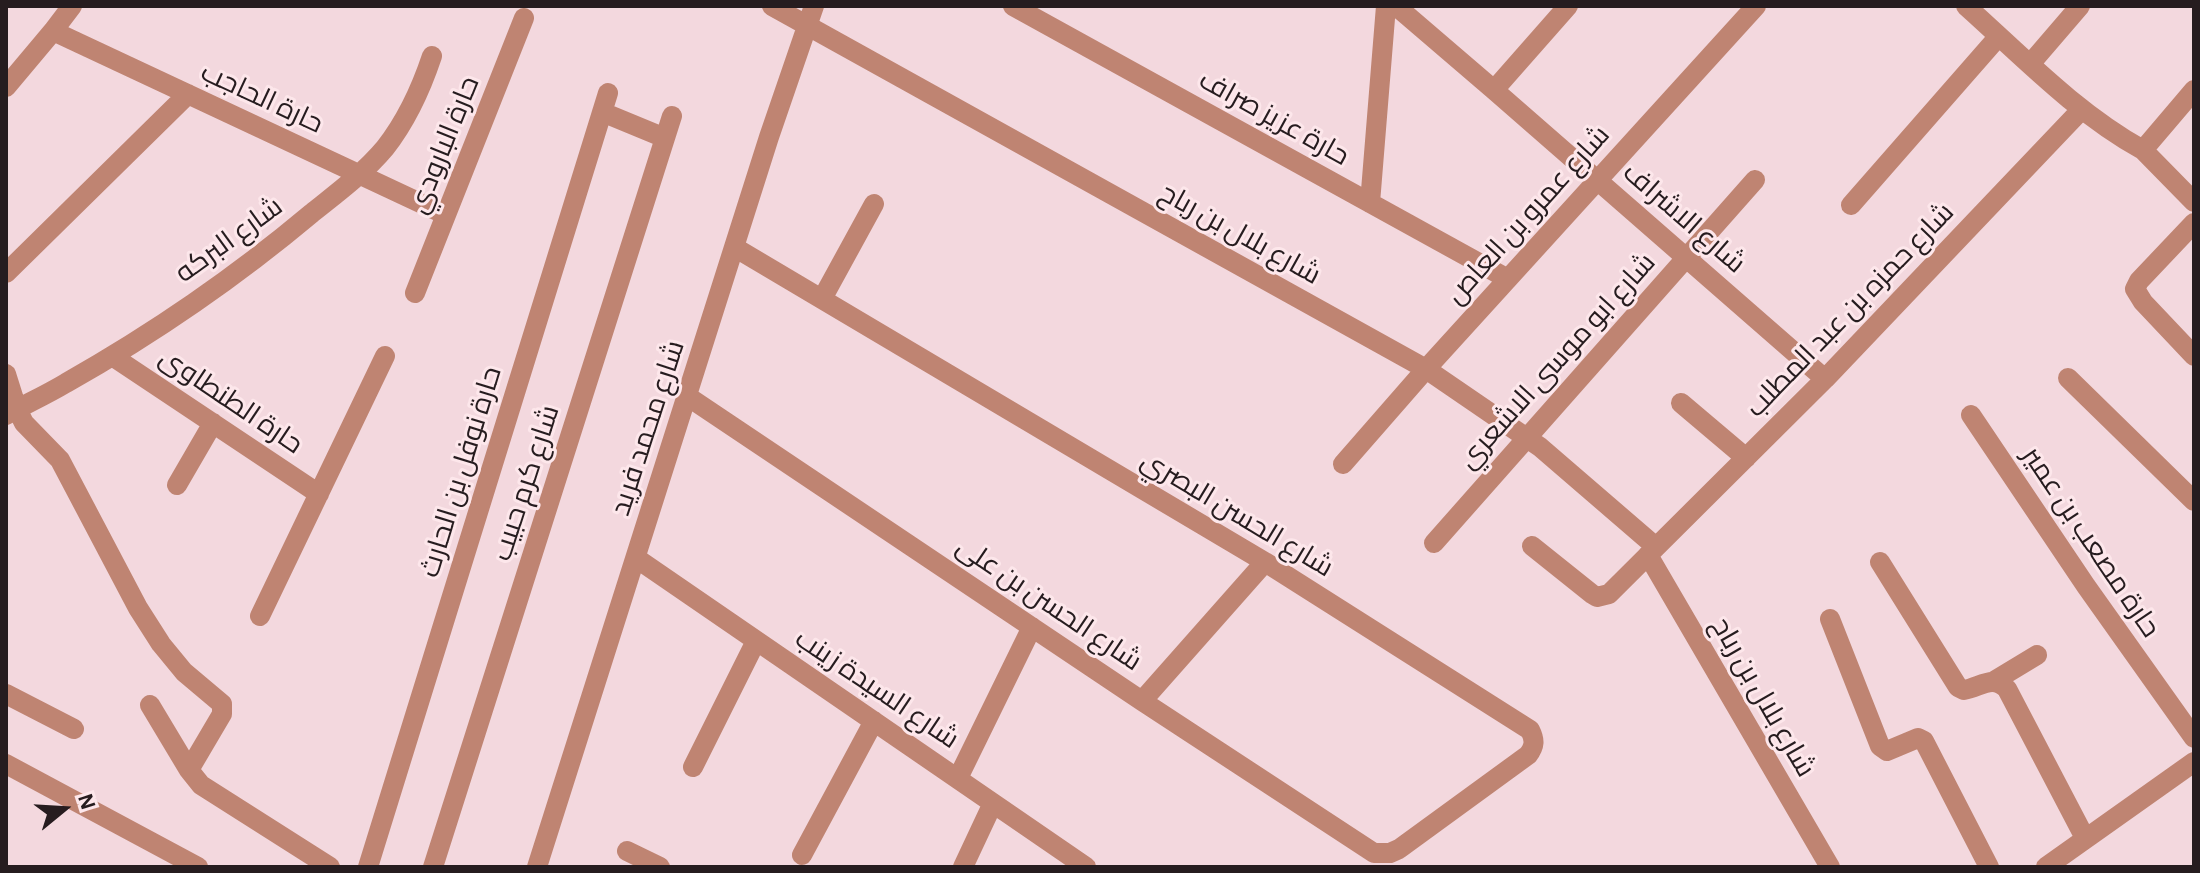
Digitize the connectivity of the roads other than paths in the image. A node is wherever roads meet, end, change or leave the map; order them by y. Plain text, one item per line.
1 (72, 6) edge
2 (772, 6) edge
3 (1013, 6) edge
4 (1386, 6) edge
5 (1396, 6) edge
6 (1568, 6) edge
7 (1756, 6) edge
8 (1966, 6) edge
9 (2080, 6) edge
10 (810, 16) edge
11 (524, 18) dead end
12 (53, 31) junction
13 (1999, 36) junction
14 (432, 56) dead end
15 (2031, 63) junction
16 (6, 87) edge
17 (1494, 90) junction
18 (2194, 90) edge
19 (188, 94) junction
20 (2082, 109) junction
21 (672, 116) dead end
22 (665, 138) junction
23 (2143, 150) junction
24 (359, 174) junction
25 (1598, 180) junction
26 (1755, 180) dead end
27 (2194, 202) edge
28 (1370, 203) junction
29 (874, 204) dead end
30 (1851, 205) dead end
31 (446, 215) junction
32 (2194, 223) edge
33 (734, 247) junction
34 (1686, 258) junction
35 (6, 273) edge
36 (1508, 279) junction
37 (415, 293) dead end
38 (822, 299) junction
39 (112, 356) junction
40 (385, 356) dead end
41 (2194, 356) edge
42 (1426, 369) junction
43 (6, 374) edge
44 (2068, 378) dead end
45 (1825, 379) junction
46 (687, 396) junction
47 (1681, 403) dead end
48 (12, 412) edge
49 (1971, 415) dead end
50 (213, 423) junction
51 (1527, 438) junction
52 (1746, 458) junction
53 (1343, 464) dead end
54 (177, 485) dead end
55 (319, 494) junction
56 (2194, 501) edge
57 (1434, 543) dead end
58 (1532, 546) dead end
59 (1652, 551) junction
60 (636, 558) junction
61 (1265, 562) junction
62 (1880, 562) dead end
63 (260, 616) dead end
64 (1830, 619) dead end
65 (1032, 627) junction
66 (756, 641) junction
67 (2037, 655) dead end
68 (1994, 681) junction
69 (6, 694) edge
70 (1142, 701) junction
71 (150, 705) dead end
72 (874, 721) junction
73 (74, 729) dead end
74 (2194, 738) edge
75 (2194, 762) edge
76 (6, 764) edge
77 (693, 767) dead end
78 (189, 770) junction
79 (958, 778) junction
80 (993, 803) junction
81 (2085, 838) junction
82 (627, 851) dead end
83 (1382, 853) joint
84 (802, 855) dead end
85 (198, 867) edge
86 (330, 867) edge
87 (368, 867) edge
88 (433, 867) edge
89 (537, 867) edge
90 (660, 867) edge
91 (963, 867) edge
92 (1086, 867) edge
93 (1830, 867) edge
94 (1989, 867) edge
95 (2046, 867) edge

1 - 12 street
2 - 10 street, شارع بلال بن رباح
3 - 28 street, حارة عزيز صراف
4 - 28 street
5 - 17 street, شارع الاشراف
6 - 17 street
7 - 25 street, شارع عمرو بن العاص
8 - 13 street
9 - 15 street
10 - 33 street, شارع محمد فريد
10 - 42 street, شارع بلال بن رباح
11 - 31 street, حارة البارودي
12 - 16 street
12 - 19 street, حارة الحاجب
13 - 15 street
13 - 30 street
14 - 24 street, شارع البركه
15 - 20 street
17 - 25 street, شارع الاشراف
18 - 23 street
19 - 24 street, حارة الحاجب
19 - 35 street
20 - 23 street
20 - 45 street, شارع حمزه بن عبد المطلب
21 - 22 street, شارع كرم حبيب
22 - 87 street, حارة نوفل بن الحارث
22 - 88 street, شارع كرم حبيب
23 - 27 street
24 - 31 street, حارة الحاجب
24 - 39 street, شارع البركه
25 - 34 street, شارع الاشراف
25 - 36 street, شارع عمرو بن العاص
26 - 34 street, شارع ابو موسى الاشعري
28 - 36 street, حارة عزيز صراف
29 - 38 street
31 - 37 street, حارة البارودي
32 - 41 street
33 - 38 street, شارع الحسن البصري
33 - 46 street, شارع محمد فريد
34 - 45 street, شارع الاشراف
34 - 51 street, شارع ابو موسى الاشعري
36 - 42 street, شارع عمرو بن العاص
38 - 61 street, شارع الحسن البصري
39 - 48 street, شارع البركه
39 - 50 street, حارة الطنطاوى
40 - 55 street, حارة الطنطاوى
42 - 51 street, شارع بلال بن رباح
42 - 53 street, شارع عمرو بن العاص
43 - 48 street
44 - 56 street
45 - 52 street, شارع حمزه بن عبد المطلب
46 - 60 street, شارع محمد فريد
46 - 65 street, شارع الحسن بن على
47 - 52 street
48 - 78 street
49 - 74 street, حارة مصعب بن عمير
50 - 54 street
50 - 55 street, حارة الطنطاوى
51 - 57 street, شارع ابو موسى الاشعري
51 - 59 street, شارع بلال بن رباح
52 - 59 street, شارع حمزه بن عبد المطلب
55 - 63 street, حارة الطنطاوى
58 - 59 street, شارع حمزه بن عبد المطلب
59 - 93 street, شارع بلال بن رباح
60 - 66 street, شارع السيدة زينب
60 - 89 street, شارع محمد فريد
61 - 70 street
61 - 83 street, شارع الحسن البصري
62 - 68 street
64 - 94 street
65 - 70 street, شارع الحسن بن على
65 - 79 street
66 - 72 street, شارع السيدة زينب
66 - 77 street
67 - 68 street
68 - 81 street
69 - 73 street
70 - 83 street, شارع الحسن بن على
71 - 78 street
72 - 79 street, شارع السيدة زينب
72 - 84 street
75 - 81 street
76 - 85 street
78 - 86 street
79 - 80 street, شارع السيدة زينب
80 - 91 street
80 - 92 street, شارع السيدة زينب
81 - 95 street
82 - 90 street

